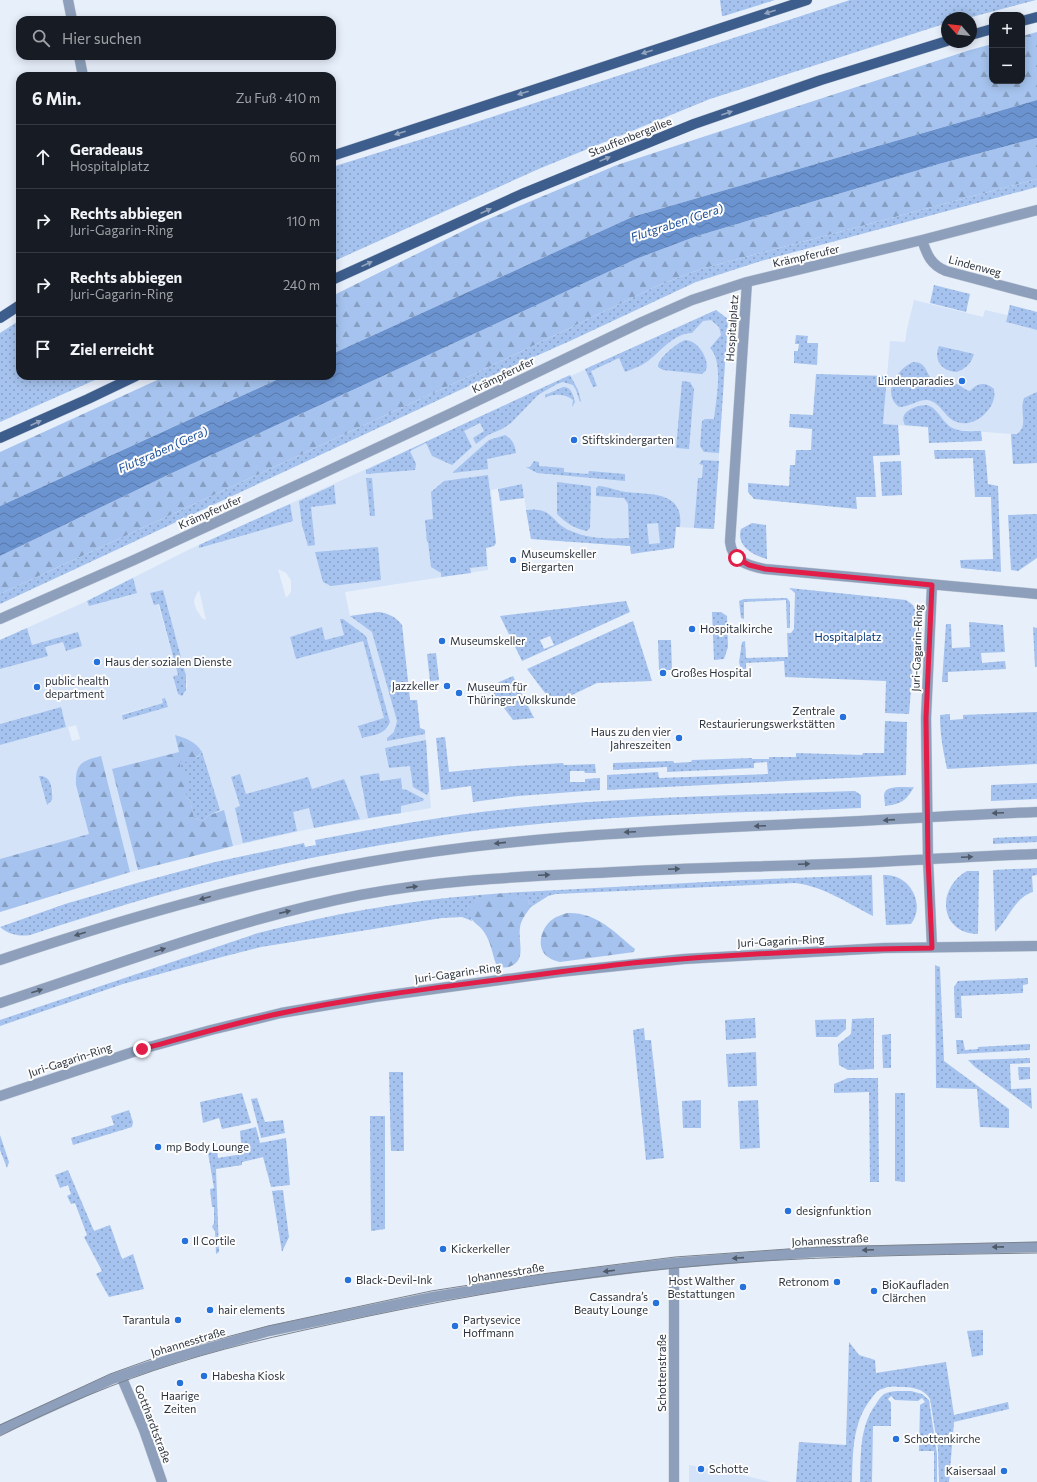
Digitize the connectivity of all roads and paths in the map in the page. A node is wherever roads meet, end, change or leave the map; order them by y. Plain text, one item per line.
1 (68, 0) edge
2 (807, 0) edge
3 (71, 16) edge
4 (1037, 17) edge
5 (1025, 20) edge
6 (989, 30) edge
7 (977, 33) edge
8 (941, 43) edge
9 (80, 60) edge
10 (82, 72) edge
11 (336, 155) edge
12 (1037, 210) edge
13 (922, 240) junction
14 (336, 278) edge
15 (747, 282) junction
16 (1037, 295) edge
17 (16, 308) edge
18 (0, 318) edge
19 (128, 380) edge
20 (0, 438) edge
21 (932, 585) junction
22 (1037, 594) edge
23 (0, 619) edge
24 (1037, 812) edge
25 (928, 817) junction
26 (1037, 854) edge
27 (928, 859) junction
28 (1037, 946) edge
29 (932, 948) junction
30 (0, 960) edge
31 (0, 1003) edge
32 (0, 1096) edge
33 (1037, 1247) edge
34 (674, 1263) junction
35 (121, 1376) junction
36 (0, 1430) edge
37 (162, 1482) edge
38 (674, 1482) edge

1 - 3 street
2 -> 11 main road
4 - 5 main road
6 - 7 main road
14 -> 8 main road, Stauffenbergallee
9 - 10 street
12 - 13 street, Krämpferufer
13 - 15 street, Krämpferufer
13 - 16 street, Lindenweg
15 - 21 street, Hospitalplatz
15 - 23 street, Krämpferufer
17 - 18 main road
20 -> 19 main road
21 - 22 street
21 - 25 street, Juri-Gagarin-Ring
24 -> 25 street
25 - 27 street, Juri-Gagarin-Ring
25 -> 30 street
27 -> 26 street
27 - 29 street, Juri-Gagarin-Ring
31 -> 27 street
28 - 29 street, Juri-Gagarin-Ring
29 - 32 street, Juri-Gagarin-Ring
33 -> 34 street, Johannesstraße
34 -> 35 street, Johannesstraße
34 - 38 street, Schottenstraße
35 - 36 street, Johannesstraße
35 - 37 street, Gotthardtstraße

